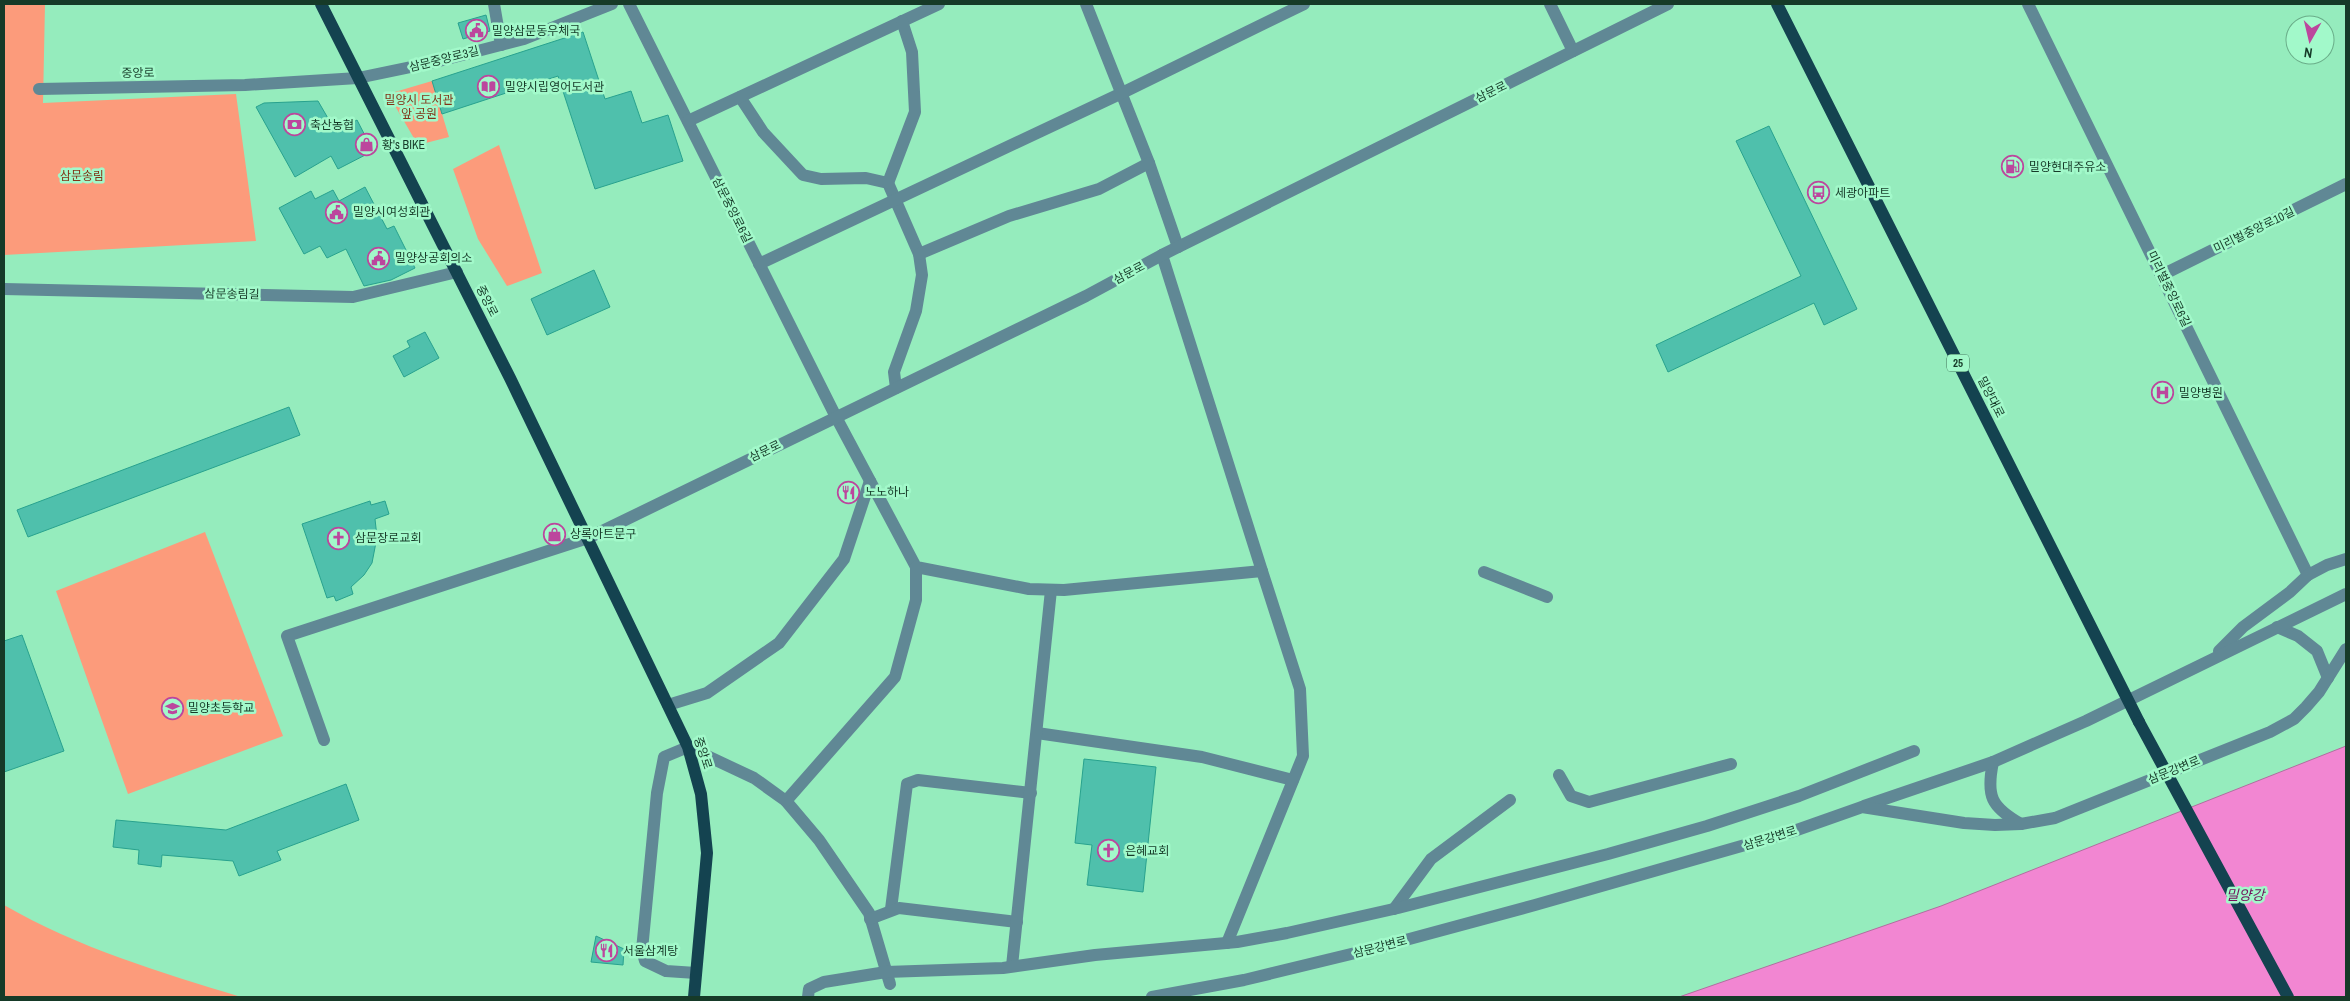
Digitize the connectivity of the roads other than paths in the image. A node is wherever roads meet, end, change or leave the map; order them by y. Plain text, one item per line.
1 (321, 4) edge
2 (494, 4) edge
3 (612, 4) edge
4 (629, 4) edge
5 (933, 4) edge
6 (1086, 4) edge
7 (1304, 4) edge
8 (1550, 4) edge
9 (1668, 4) edge
10 (1777, 4) edge
11 (2033, 5) edge
12 (902, 21) junction
13 (501, 45) junction
14 (1573, 51) junction
15 (358, 78) junction
16 (38, 89) dead end
17 (1122, 93) junction
18 (740, 97) junction
19 (688, 121) junction
20 (1149, 164) junction
21 (888, 183) junction
22 (2346, 184) edge
23 (895, 199) junction
24 (1178, 247) junction
25 (919, 254) junction
26 (1162, 255) junction
27 (759, 264) junction
28 (457, 272) junction
29 (2162, 276) junction
30 (4, 289) edge
31 (896, 388) junction
32 (836, 416) junction
33 (870, 481) junction
34 (588, 538) junction
35 (2346, 559) edge
36 (916, 567) junction
37 (1262, 570) junction
38 (1484, 572) dead end
39 (2308, 575) junction
40 (1051, 590) junction
41 (2346, 594) edge
42 (1547, 597) dead end
43 (2277, 627) junction
44 (2346, 649) edge
45 (2212, 658) junction
46 (2328, 678) junction
47 (2127, 699) junction
48 (668, 705) junction
49 (1037, 733) junction
50 (324, 740) dead end
51 (688, 747) junction
52 (1914, 751) dead end
53 (1993, 762) junction
54 (1731, 764) dead end
55 (1559, 775) dead end
56 (1293, 780) junction
57 (1031, 793) junction
58 (1510, 800) dead end
59 (786, 801) junction
60 (1862, 807) junction
61 (2020, 824) junction
62 (1394, 909) junction
63 (891, 910) junction
64 (870, 919) junction
65 (1016, 922) junction
66 (1227, 943) junction
67 (1012, 966) junction
68 (696, 973) junction
69 (888, 978) junction
70 (695, 997) edge
71 (808, 997) edge
72 (1152, 997) edge
73 (2288, 997) edge

1 - 15 main road, 중앙로
2 - 13 street
3 - 13 street, 삼문중앙로3길
4 - 19 street, 삼문중앙로6길
5 - 12 street
6 - 17 street
7 - 17 street
8 - 14 street
9 - 14 street, 삼문로
10 - 47 main road, 밀양대로 / 25
11 - 29 street, 미리벌중앙로6길
12 - 18 street
12 - 21 street
13 - 15 street, 삼문중앙로3길
14 - 24 street, 삼문로
15 - 16 street, 중앙로
15 - 28 main road, 중앙로
17 - 20 street
17 - 23 street
18 - 19 street
18 - 21 street
19 - 27 street, 삼문중앙로6길
20 - 24 street
20 - 25 street
21 - 23 street
22 - 29 street, 미리벌중앙로10길
23 - 25 street
23 - 27 street
24 - 26 street, 삼문로
25 - 31 street
26 - 31 street, 삼문로
26 - 37 street
27 - 32 street, 삼문중앙로6길
28 - 30 street, 삼문송림길
28 - 34 main road, 중앙로
29 - 39 street, 미리벌중앙로6길
31 - 32 street, 삼문로
32 - 33 street, 삼문중앙로6길
32 - 34 street, 삼문로
33 - 36 street, 삼문중앙로6길
33 - 48 street
34 - 48 main road, 중앙로
34 - 50 street
35 - 39 street
36 - 40 street
36 - 59 street
37 - 40 street
37 - 56 street
38 - 42 street
39 - 45 street
40 - 49 street
41 - 43 street
43 - 45 street
43 - 46 street
44 - 46 street, 삼문강변로
45 - 47 street
46 - 61 street, 삼문강변로
47 - 53 street
47 - 73 main road, 밀양대로 / 25, bridge
48 - 51 main road, 중앙로
49 - 56 street
49 - 57 street
51 - 59 street
51 - 68 main road, 중앙로
51 - 68 street
52 - 62 street
53 - 60 street
53 - 61 street
54 - 55 street
56 - 66 street
57 - 63 street
57 - 65 street
58 - 62 street
59 - 64 street
60 - 61 street, 삼문강변로
60 - 72 street, 삼문강변로
62 - 66 street
63 - 64 street
63 - 65 street
64 - 69 street
65 - 67 street
66 - 67 street
67 - 69 street
68 - 70 main road, 중앙로
69 - 71 street

